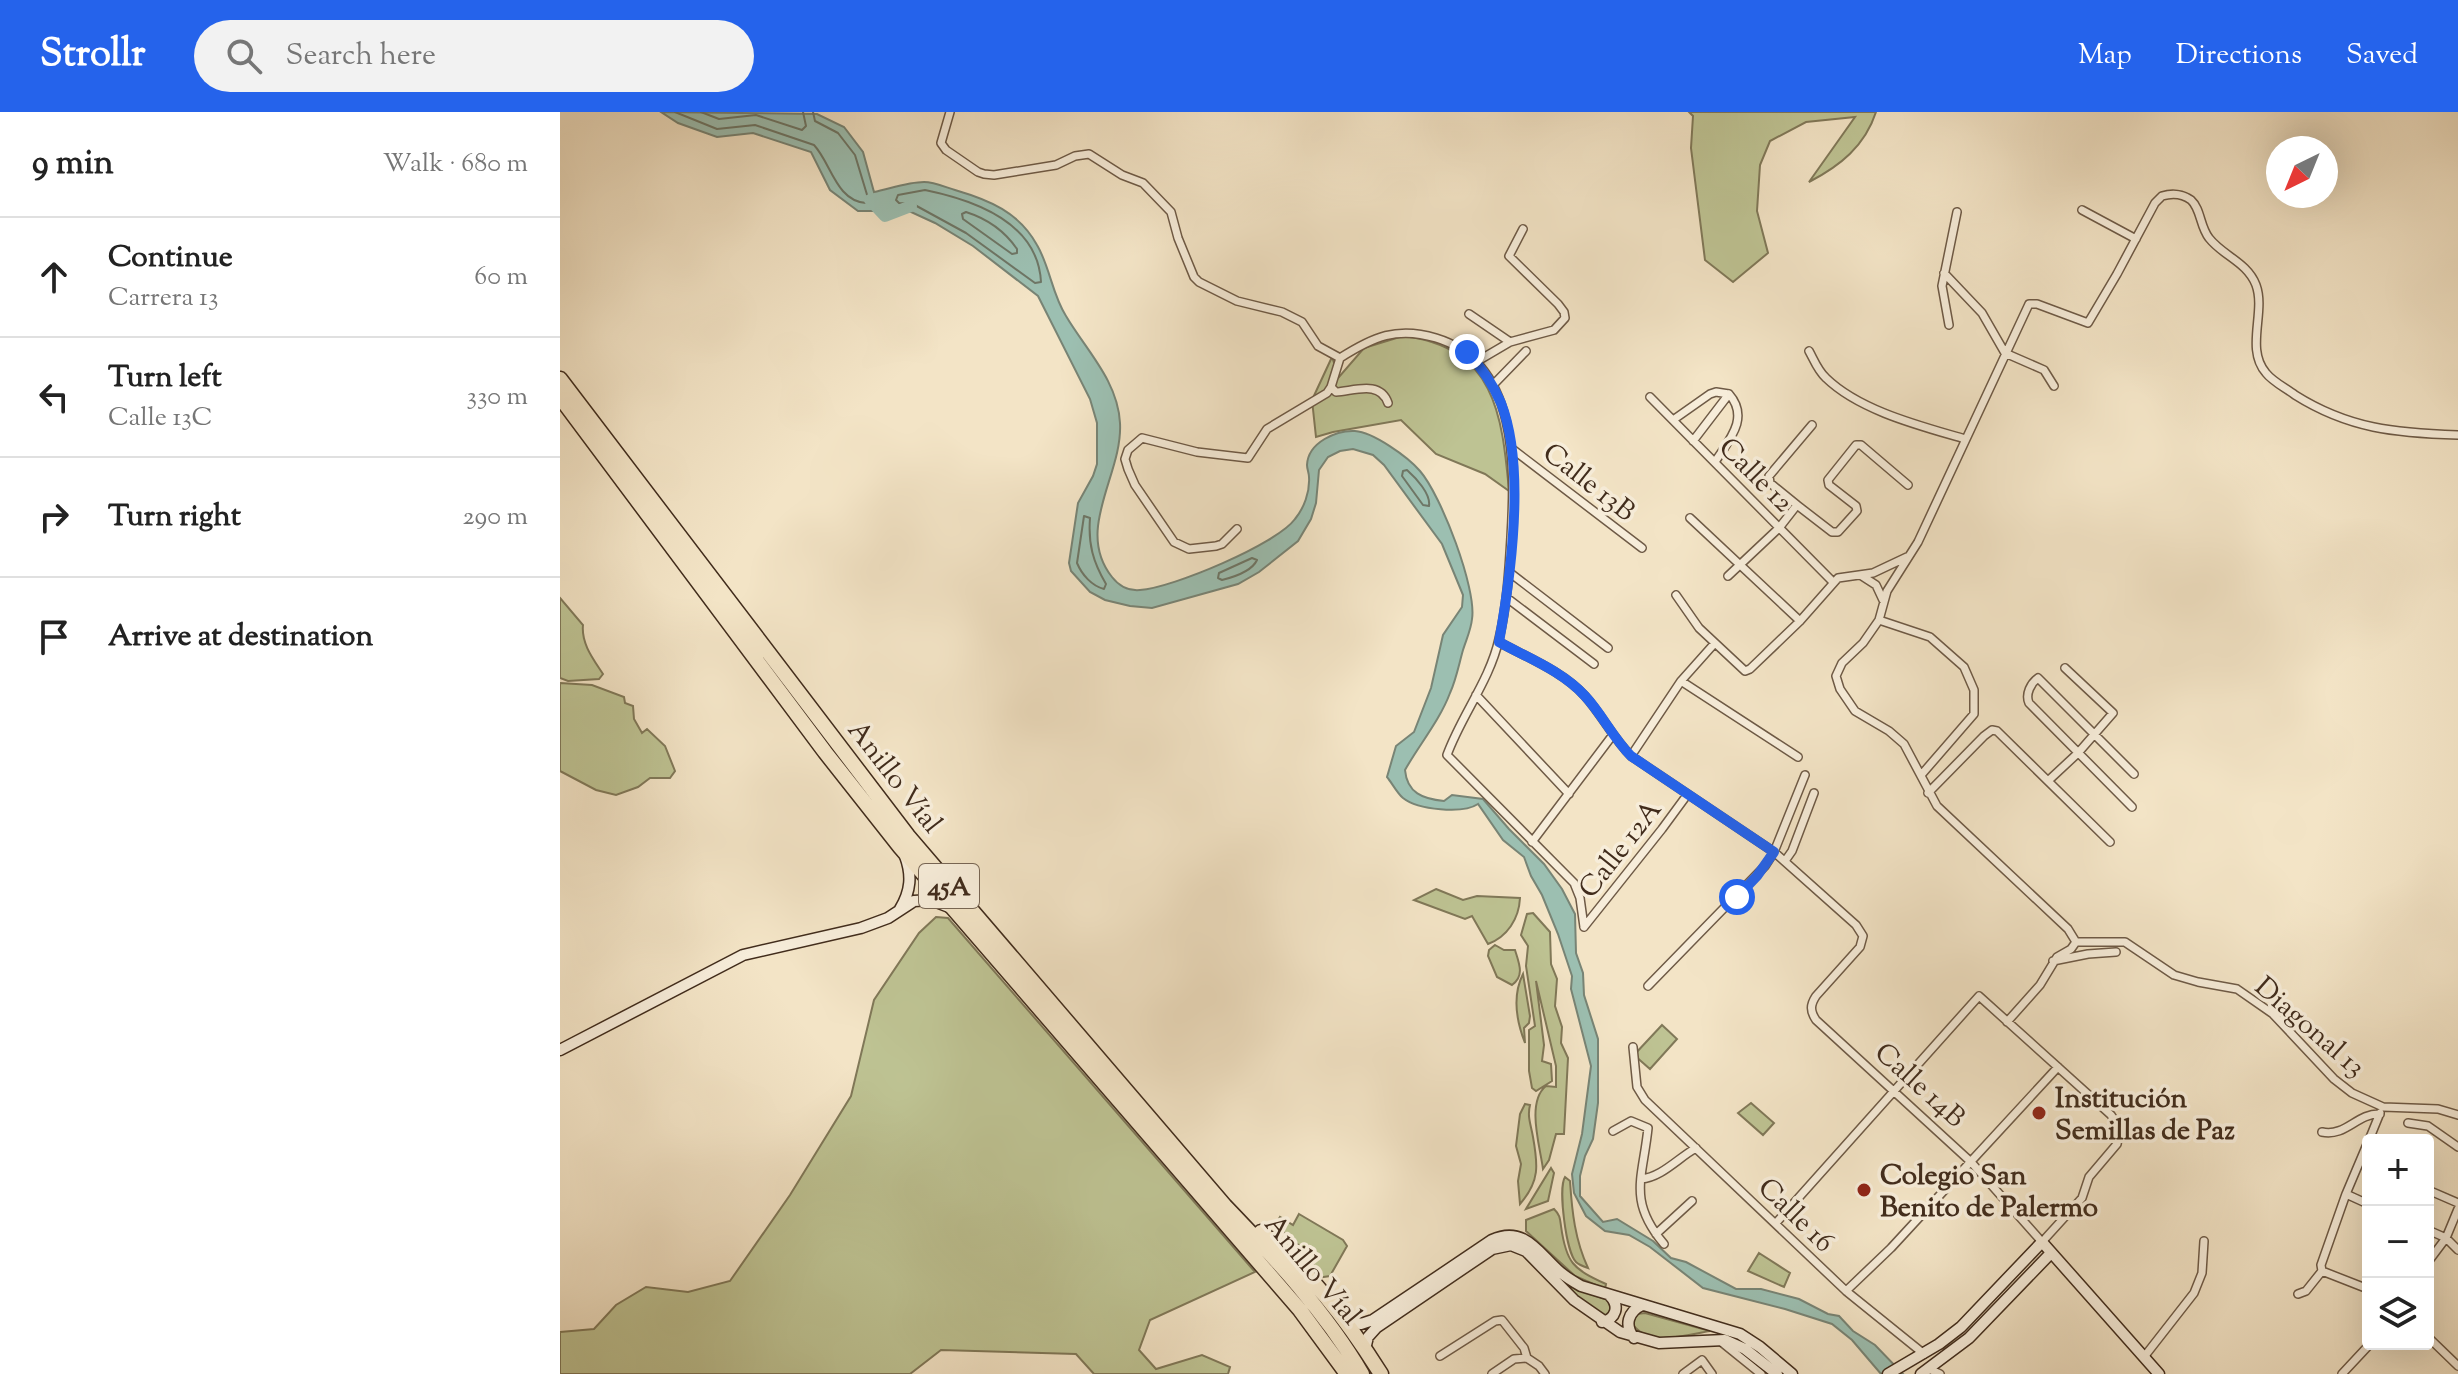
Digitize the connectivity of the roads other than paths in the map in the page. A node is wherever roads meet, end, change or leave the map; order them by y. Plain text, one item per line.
1 (950, 112) edge
2 (2082, 210) dead end
3 (1957, 212) dead end
4 (1523, 229) dead end
5 (2136, 239) junction
6 (1944, 273) junction
7 (1469, 314) dead end
8 (1949, 325) dead end
9 (1510, 342) junction
10 (1526, 351) dead end
11 (1809, 351) dead end
12 (2005, 353) junction
13 (1340, 358) junction
14 (1476, 362) junction
15 (560, 379) edge
16 (1493, 385) junction
17 (2054, 386) dead end
18 (1331, 387) junction
19 (1729, 394) junction
20 (560, 397) edge
21 (1650, 397) dead end
22 (1388, 403) dead end
23 (1673, 420) junction
24 (1812, 425) dead end
25 (2458, 435) edge
26 (1965, 439) junction
27 (1693, 441) junction
28 (1511, 448) junction
29 (1715, 462) junction
30 (1908, 485) dead end
31 (1797, 505) junction
32 (1690, 518) dead end
33 (1779, 528) junction
34 (1237, 529) dead end
35 (1642, 548) dead end
36 (1910, 555) junction
37 (1740, 564) junction
38 (1509, 572) junction
39 (1728, 576) dead end
40 (1862, 576) junction
41 (1833, 582) junction
42 (1676, 595) dead end
43 (1507, 598) junction
44 (1883, 600) junction
45 (1879, 620) junction
46 (1800, 621) junction
47 (1499, 642) junction
48 (1714, 644) junction
49 (1608, 648) dead end
50 (1594, 664) dead end
51 (2065, 668) dead end
52 (1681, 681) junction
53 (1476, 695) junction
54 (2094, 734) junction
55 (1612, 736) junction
56 (2078, 753) junction
57 (1631, 756) junction
58 (1798, 757) dead end
59 (1922, 774) junction
60 (2134, 774) dead end
61 (1805, 775) dead end
62 (2049, 780) junction
63 (1814, 793) dead end
64 (1928, 793) junction
65 (1569, 794) junction
66 (1687, 795) junction
67 (2132, 807) dead end
68 (1532, 842) junction
69 (2110, 842) dead end
70 (900, 847) junction
71 (1774, 852) junction
72 (1785, 861) junction
73 (951, 908) junction
74 (899, 910) junction
75 (2076, 942) junction
76 (2116, 952) dead end
77 (2053, 961) junction
78 (1648, 986) dead end
79 (2007, 1022) junction
80 (1633, 1047) dead end
81 (560, 1050) edge
82 (2058, 1067) junction
83 (1894, 1091) junction
84 (2381, 1111) junction
85 (2458, 1115) edge
86 (2408, 1123) dead end
87 (1613, 1131) dead end
88 (2322, 1132) dead end
89 (2371, 1134) edge
90 (2458, 1147) edge
91 (1696, 1148) junction
92 (1971, 1162) junction
93 (2362, 1166) edge
94 (1641, 1179) junction
95 (2434, 1193) edge
96 (2346, 1194) junction
97 (1692, 1201) dead end
98 (2362, 1201) edge
99 (1225, 1206) junction
100 (2458, 1206) edge
101 (1776, 1223) junction
102 (2434, 1233) edge
103 (1656, 1234) junction
104 (2446, 1238) junction
105 (2204, 1241) dead end
106 (2042, 1242) junction
107 (1664, 1244) dead end
108 (2458, 1250) edge
109 (2051, 1253) junction
110 (2434, 1254) edge
111 (2322, 1271) junction
112 (2362, 1287) edge
113 (1846, 1291) junction
114 (2298, 1294) dead end
115 (1610, 1296) junction
116 (1642, 1305) junction
117 (1347, 1321) junction
118 (1602, 1322) junction
119 (1634, 1338) junction
120 (1718, 1339) junction
121 (2434, 1343) edge
122 (1365, 1349) junction
123 (2364, 1350) edge
124 (1924, 1354) junction
125 (1440, 1356) dead end
126 (2144, 1357) junction
127 (1527, 1358) junction
128 (2458, 1366) edge
129 (1928, 1373) edge
130 (1347, 1374) edge
131 (1362, 1374) edge
132 (1381, 1374) edge
133 (1492, 1374) edge
134 (1545, 1374) edge
135 (1683, 1374) edge
136 (1712, 1374) edge
137 (1761, 1374) edge
138 (1777, 1374) edge
139 (1792, 1374) edge
140 (1888, 1374) edge
141 (2159, 1374) edge
142 (2342, 1374) edge

1 - 13 street
2 - 5 street
3 - 6 street
4 - 9 street
5 - 12 street
5 - 25 street
6 - 8 street
6 - 12 street
7 - 9 street
9 - 14 street
10 - 16 street
11 - 26 street
12 - 17 street
12 - 26 street
13 - 14 street
13 - 18 street
14 - 16 street
15 - 99 highway, Anillo Víal / 45A
16 - 28 street
18 - 22 street
18 - 34 street
19 - 23 street
19 - 27 street
19 - 29 street
20 - 70 highway, Anillo Víal / 45A
21 - 23 street, Calle 12
23 - 27 street, Calle 12
24 - 31 street
26 - 36 street
27 - 29 street, Calle 12
28 - 35 street, Calle 13B
28 - 38 street
29 - 33 street, Calle 12
30 - 31 street
31 - 33 street
32 - 37 street
33 - 37 street
33 - 41 street, Calle 12
36 - 40 street
36 - 44 street
37 - 39 street
37 - 46 street
38 - 43 street
38 - 49 street
40 - 41 street
40 - 44 street
41 - 46 street
42 - 48 street
43 - 47 street
43 - 50 street
44 - 45 street
45 - 59 street
45 - 59 street
46 - 48 street
47 - 53 street
47 - 55 street
48 - 52 street
51 - 54 street
52 - 57 street
52 - 58 street
53 - 65 street
53 - 68 street
54 - 56 street
54 - 56 street
54 - 60 street
55 - 57 street
55 - 65 street
56 - 62 street
56 - 67 street
57 - 66 street
59 - 64 street
61 - 71 street
62 - 64 street
62 - 69 street
63 - 72 street
64 - 75 street
65 - 68 street
66 - 68 street, Calle 12A
66 - 71 street
70 - 73 highway, Anillo Víal / 45A
70 - 74 street
71 - 72 street
71 - 78 street
72 - 83 street, Calle 14B
73 - 74 street
73 - 130 highway, Anillo Víal / 45A
74 - 81 street
75 - 77 street
75 - 84 street, Diagonal 13
76 - 77 street
77 - 79 street
79 - 82 street
79 - 83 street
80 - 91 street, Calle 16
82 - 92 street
82 - 106 street
83 - 92 street, Calle 14B
83 - 101 street
84 - 85 street
84 - 88 street
84 - 89 street
86 - 90 street
87 - 94 street
91 - 94 street
91 - 101 street, Calle 16
92 - 106 street, Calle 14B
92 - 113 street
93 - 96 street
94 - 103 street
95 - 100 street
96 - 98 street
96 - 111 street
97 - 103 street
99 - 117 highway
99 - 131 highway, Anillo Víal / 45A
100 - 104 street
101 - 113 street, Calle 16
102 - 104 street
103 - 107 street
104 - 108 street
104 - 110 street
105 - 126 street
106 - 109 street, Calle 14B
106 - 124 street
109 - 126 street, Calle 14B
109 - 129 street
111 - 112 street
111 - 114 street
113 - 124 street, Calle 16
115 - 116 street
115 - 117 street
115 - 118 street
116 - 119 street
116 - 139 street
117 - 122 highway
118 - 119 street
118 - 122 street
119 - 120 street
120 - 137 street
120 - 138 street
121 - 128 street
122 - 132 highway
123 - 142 street
124 - 140 street
125 - 127 street
126 - 141 street, Calle 14B
127 - 133 street
127 - 134 street
135 - 136 street

